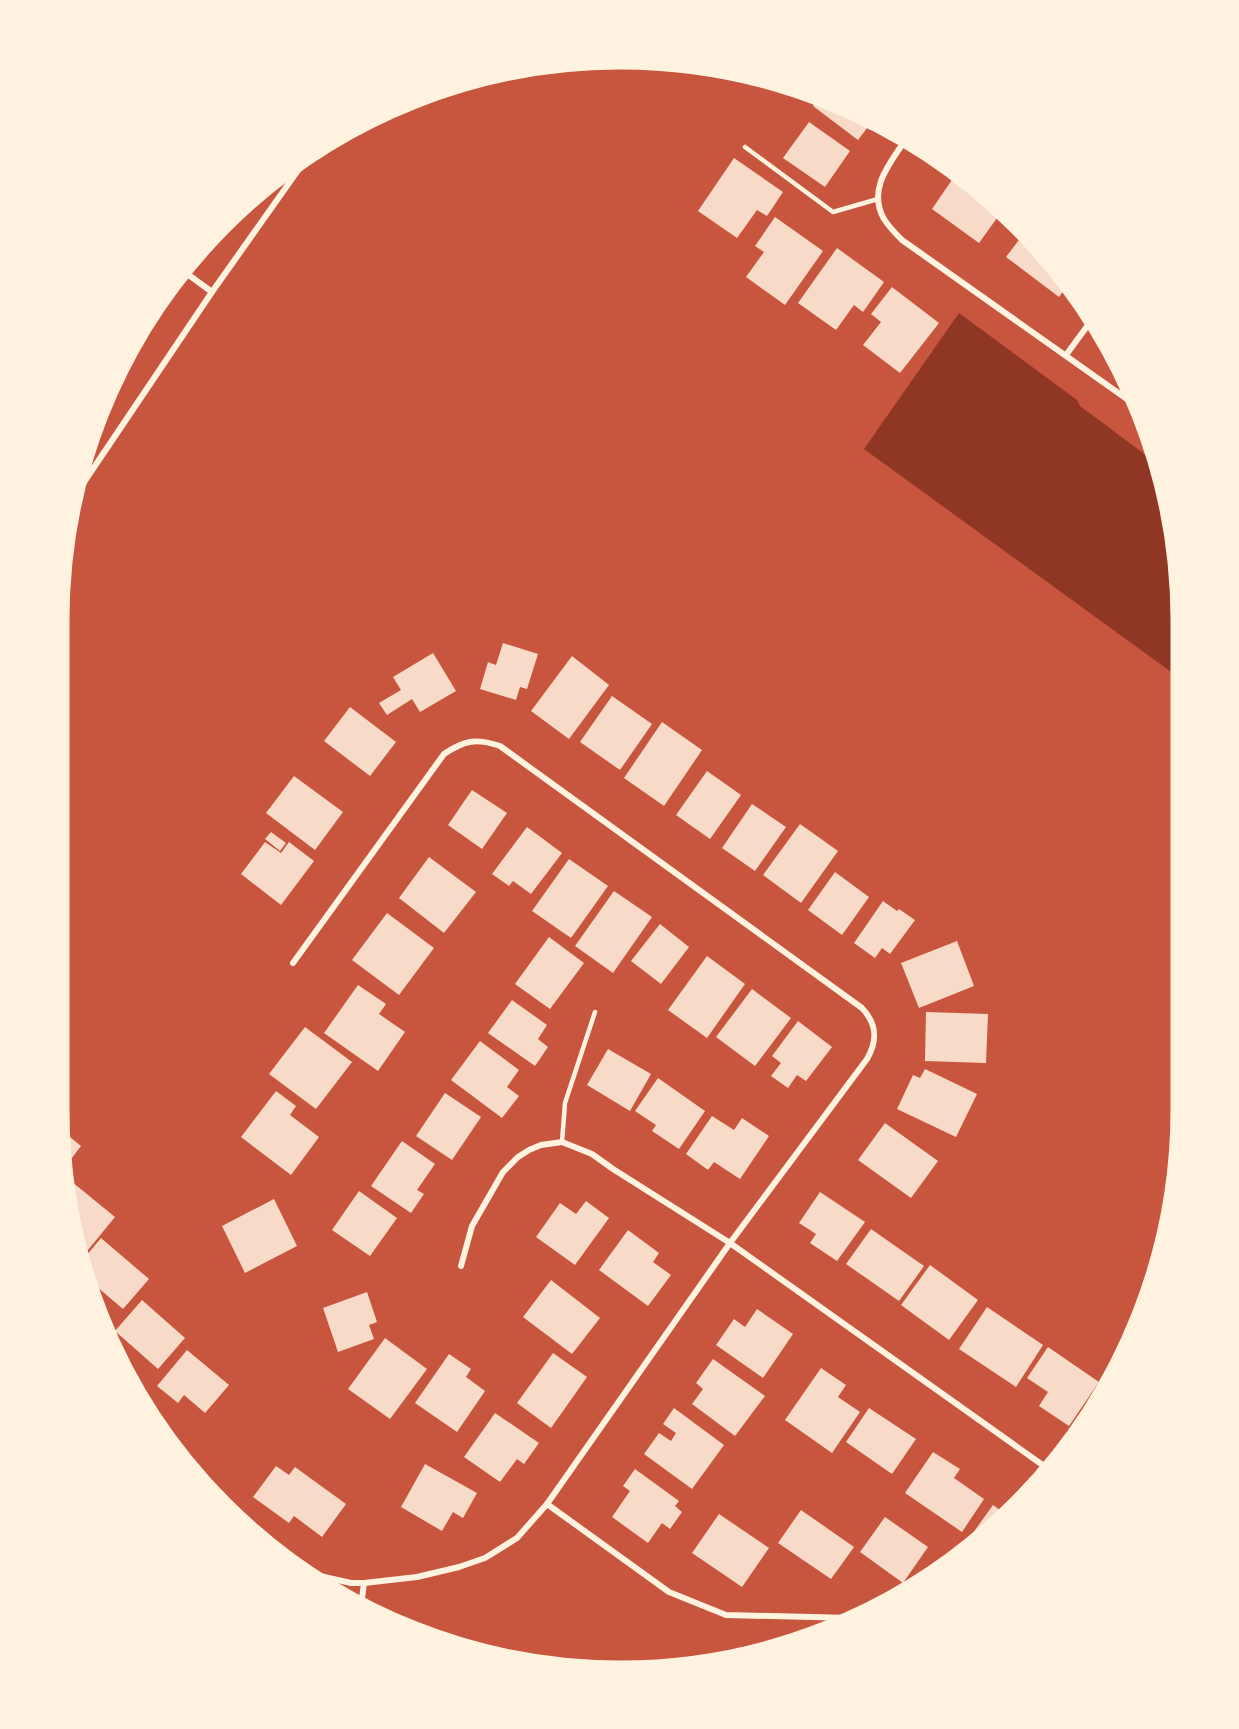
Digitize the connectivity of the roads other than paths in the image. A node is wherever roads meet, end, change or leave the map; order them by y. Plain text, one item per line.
1 (902, 145) edge
2 (745, 147) dead end
3 (296, 173) edge
4 (878, 199) junction
5 (189, 275) edge
6 (212, 292) junction
7 (1087, 327) edge
8 (1066, 355) junction
9 (1124, 397) edge
10 (85, 480) edge
11 (293, 963) dead end
12 (595, 1011) dead end
13 (561, 1142) junction
14 (730, 1243) junction
15 (461, 1266) dead end
16 (1042, 1465) edge
17 (547, 1504) junction
18 (328, 1578) edge
19 (364, 1583) junction
20 (362, 1598) edge
21 (834, 1618) edge

1 - 4 street
2 - 4 lane
3 - 6 street
4 - 8 street
5 - 6 street
6 - 10 street
7 - 8 street
8 - 9 street
11 - 14 street
12 - 13 lane
13 - 14 street
13 - 15 street
14 - 16 street
14 - 17 street
17 - 19 street
17 - 21 street
18 - 19 street
19 - 20 street

